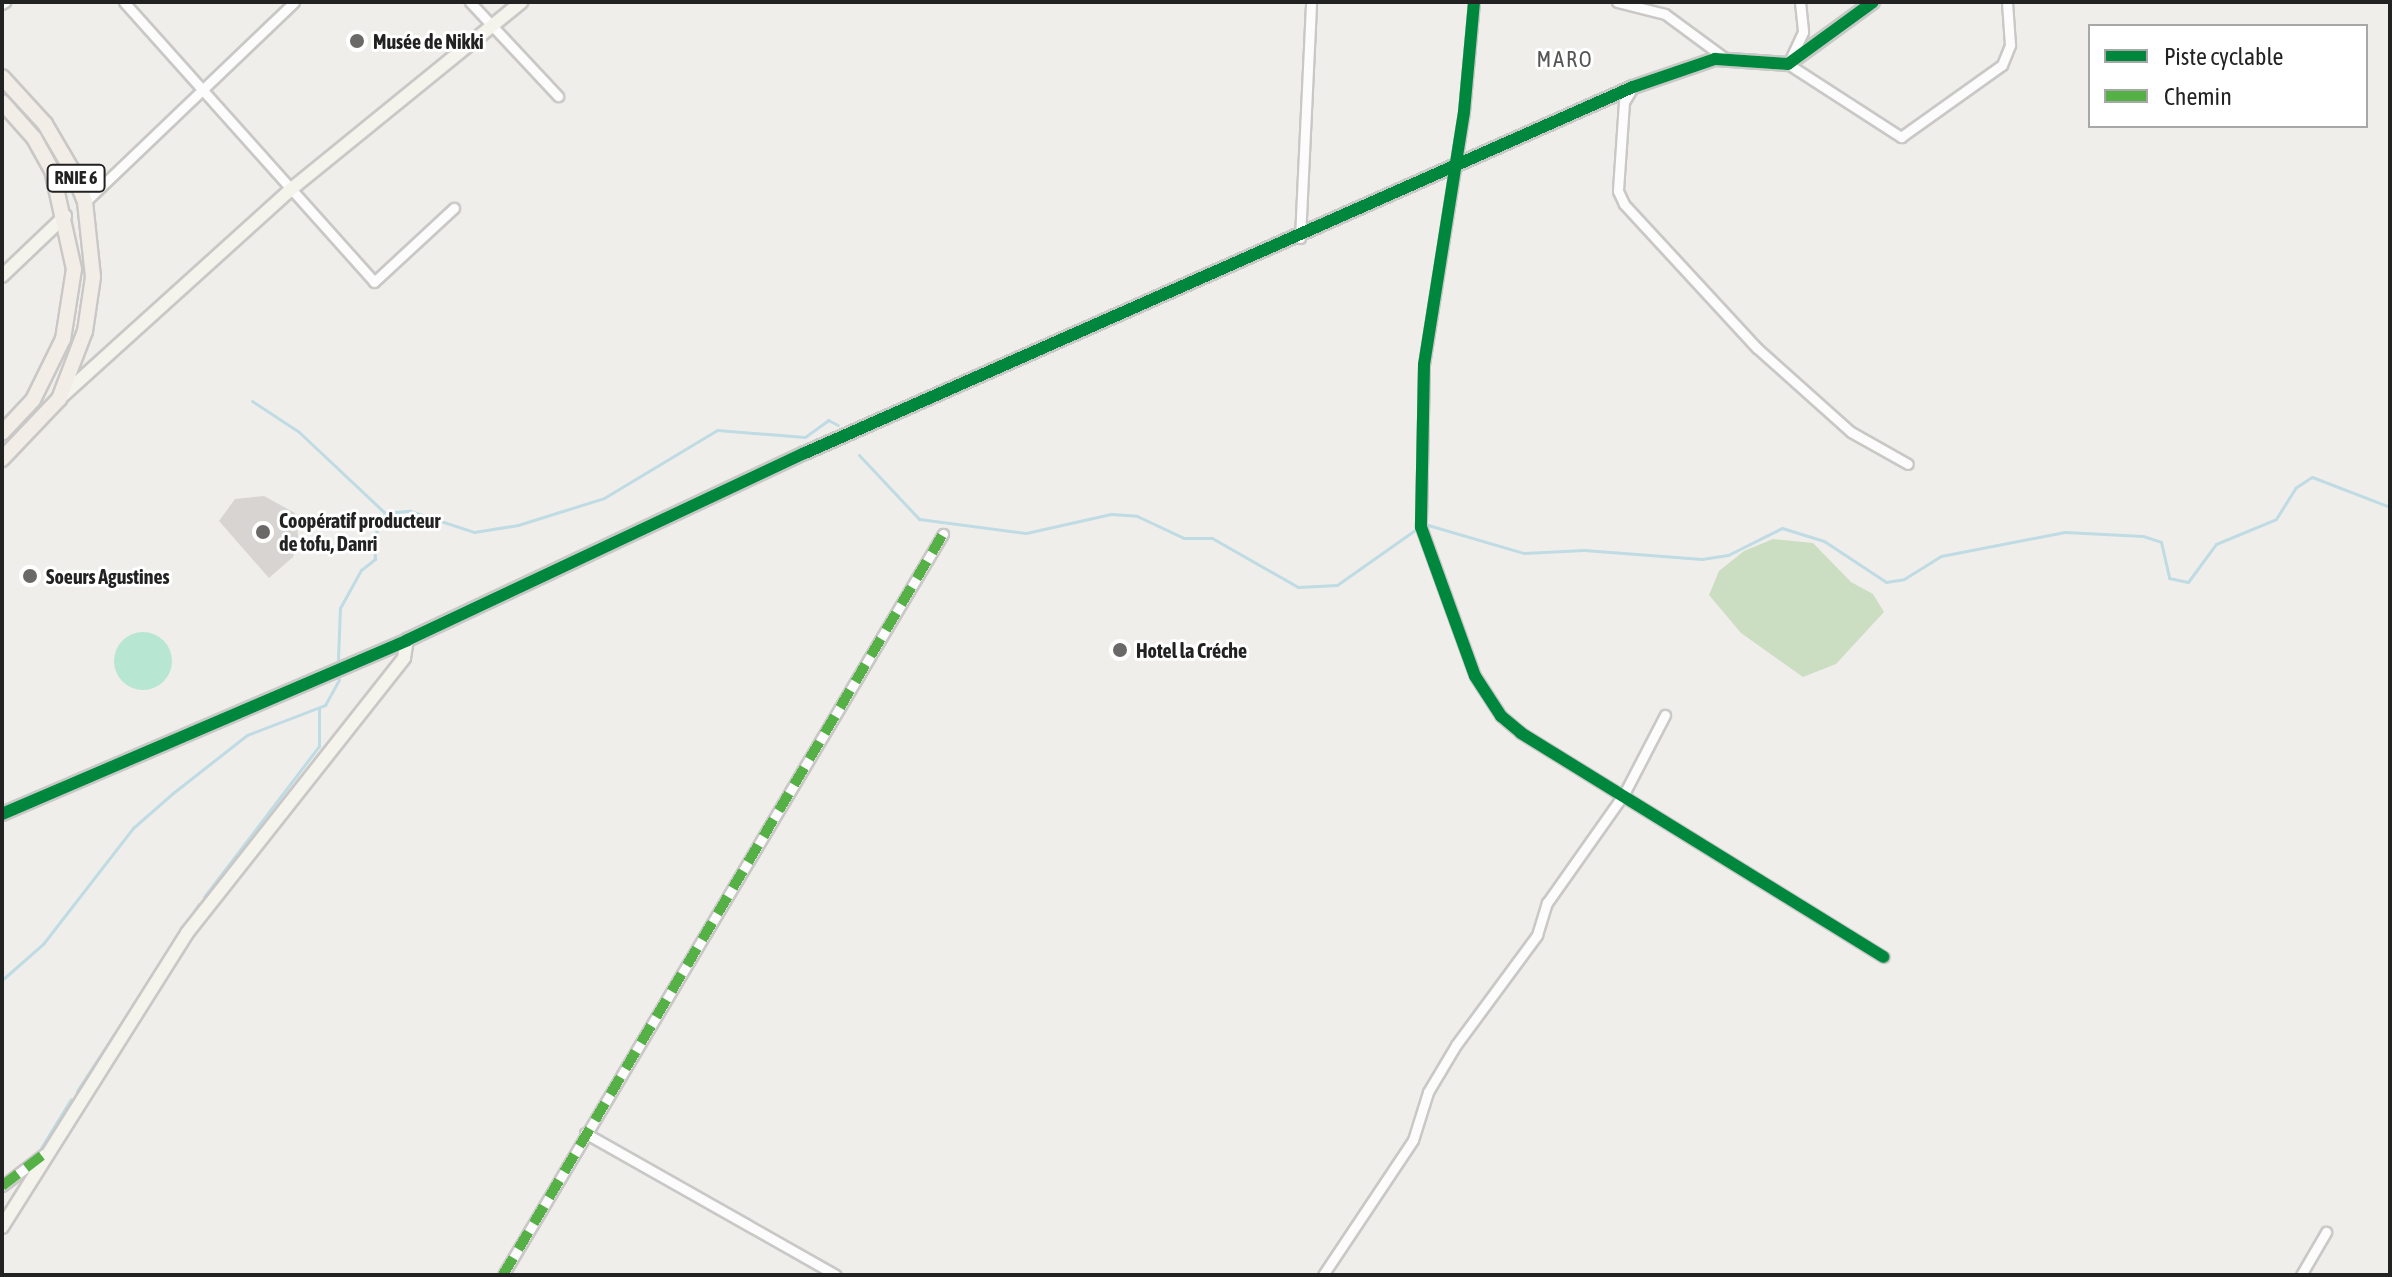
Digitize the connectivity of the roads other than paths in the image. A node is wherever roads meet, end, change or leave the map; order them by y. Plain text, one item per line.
1 (124, 2) edge
2 (294, 2) edge
3 (470, 2) edge
4 (521, 2) edge
5 (1311, 2) edge
6 (1474, 2) edge
7 (1617, 2) edge
8 (1800, 2) edge
9 (1873, 2) edge
10 (2007, 2) edge
11 (1637, 4) edge
12 (493, 26) junction
13 (1726, 59) junction
14 (1788, 64) junction
15 (2, 77) edge
16 (1633, 87) junction
17 (200, 92) junction
18 (558, 96) dead end
19 (2, 102) edge
20 (1454, 165) junction
21 (290, 190) junction
22 (85, 202) junction
23 (454, 208) dead end
24 (65, 216) junction
25 (1300, 238) junction
26 (2, 276) edge
27 (59, 399) junction
28 (2, 433) edge
29 (2, 459) edge
30 (1908, 464) dead end
31 (943, 534) dead end
32 (407, 640) junction
33 (1665, 715) dead end
34 (1624, 794) junction
35 (2, 814) edge
36 (1883, 957) dead end
37 (585, 1133) junction
38 (44, 1154) junction
39 (2, 1186) edge
40 (2, 1227) edge
41 (2326, 1232) dead end
42 (503, 1275) edge
43 (836, 1275) edge
44 (1323, 1275) edge
45 (2301, 1275) edge

1 - 17 street
2 - 17 street
3 - 12 street
4 - 12 street
5 - 25 street
6 - 20 street
7 - 11 street
8 - 14 street
9 - 14 street
10 - 14 street
11 - 13 street
12 - 18 street
12 - 21 street
13 - 14 street
13 - 16 street
15 - 22 main road, RNIE 6
16 - 20 street
16 - 30 street
17 - 21 street
17 - 22 street
19 - 24 main road, RNIE 6
20 - 25 street
20 - 34 street
21 - 23 street
21 - 27 street
22 - 27 main road, RNIE 6
24 - 26 street
24 - 28 main road, RNIE 6
25 - 32 street
27 - 29 main road, RNIE 6
31 - 37 street
32 - 35 street
32 - 38 street
33 - 34 street
34 - 36 street
34 - 44 street
37 - 42 street
37 - 43 street
38 - 39 street
38 - 40 street
41 - 45 street

